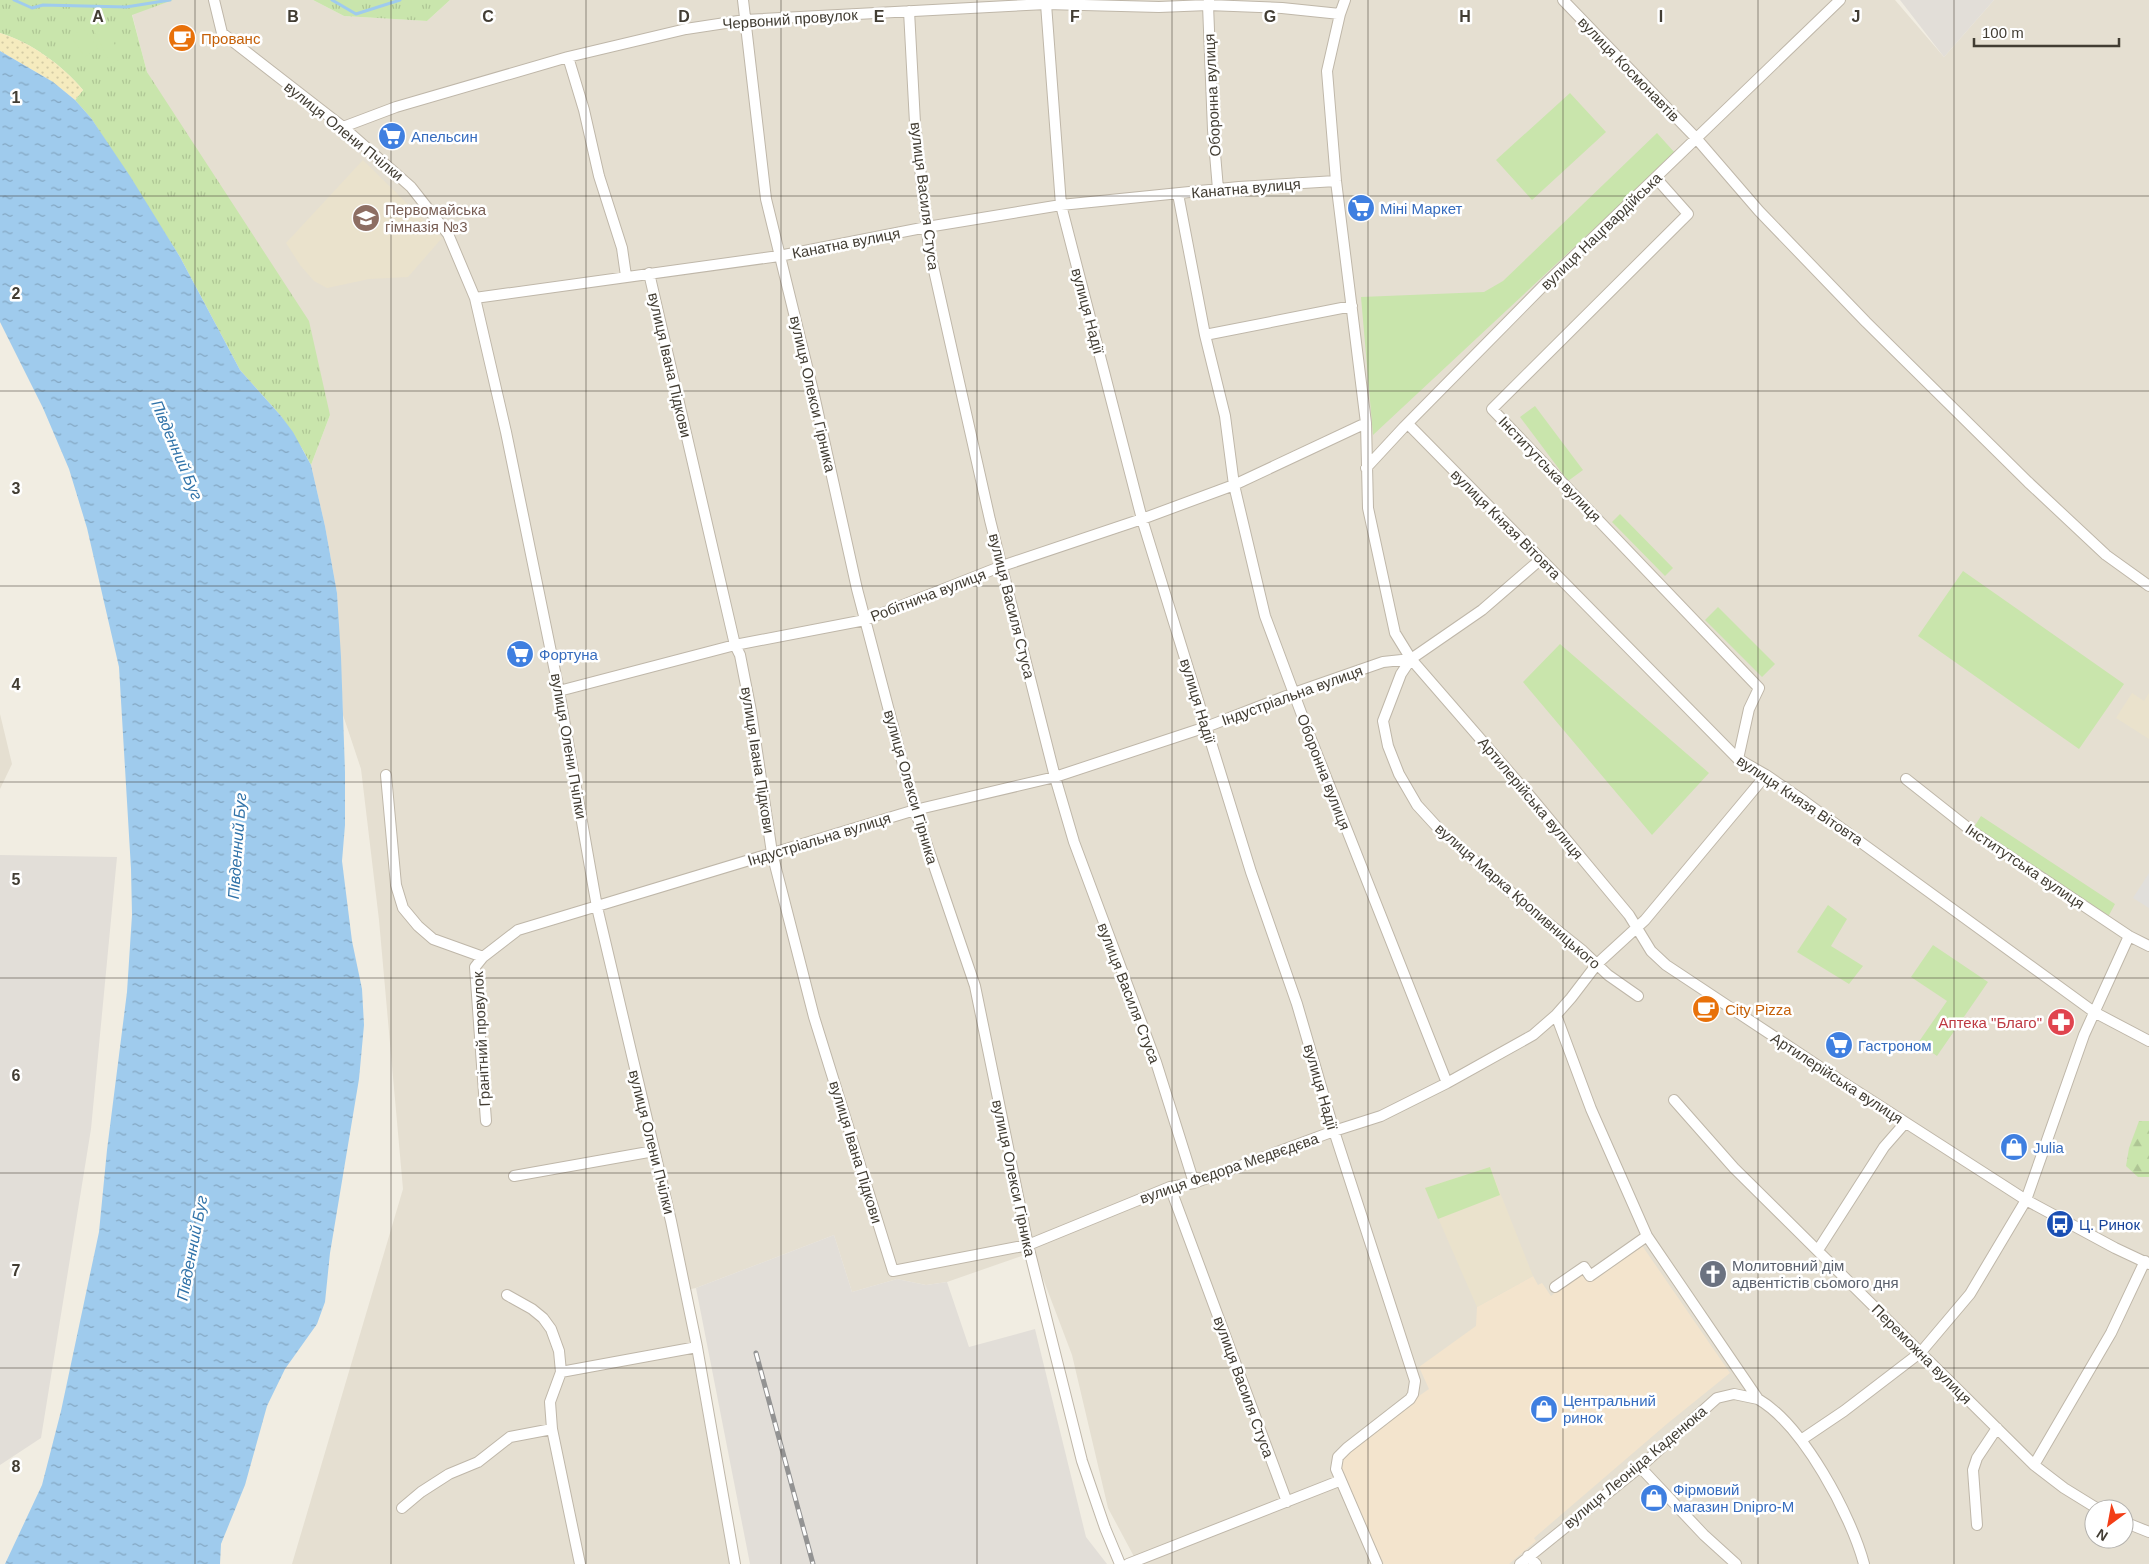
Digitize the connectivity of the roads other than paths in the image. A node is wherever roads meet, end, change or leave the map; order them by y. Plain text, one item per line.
1 (214, 0) edge
2 (743, 0) edge
3 (1345, 0) edge
4 (1563, 0) edge
5 (1840, 0) edge
6 (1047, 2) edge
7 (1208, 3) edge
8 (909, 11) junction
9 (1340, 14) junction
10 (745, 20) junction
11 (568, 57) junction
12 (343, 127) junction
13 (1696, 138) junction
14 (1656, 178) junction
15 (1336, 181) junction
16 (1218, 189) junction
17 (1178, 194) junction
18 (1060, 204) junction
19 (927, 227) junction
20 (780, 256) junction
21 (648, 273) junction
22 (626, 276) junction
23 (475, 298) junction
24 (1352, 306) junction
25 (1205, 335) junction
26 (1366, 423) junction
27 (1408, 424) junction
28 (1366, 468) junction
29 (1234, 485) junction
30 (1142, 519) junction
31 (1541, 559) junction
32 (1002, 566) junction
33 (2149, 586) edge
34 (865, 620) junction
35 (735, 645) junction
36 (1411, 659) junction
37 (559, 691) junction
38 (1294, 693) junction
39 (1206, 728) junction
40 (1738, 759) junction
41 (386, 775) dead end
42 (1766, 775) junction
43 (1055, 777) junction
44 (1906, 779) dead end
45 (915, 810) junction
46 (772, 853) junction
47 (597, 907) junction
48 (1638, 928) junction
49 (2129, 936) junction
50 (2149, 946) edge
51 (482, 957) junction
52 (1597, 964) junction
53 (1638, 996) dead end
54 (2094, 1012) junction
55 (1556, 1015) junction
56 (2149, 1041) edge
57 (1447, 1083) junction
58 (1674, 1100) dead end
59 (486, 1121) dead end
60 (1905, 1123) junction
61 (1334, 1131) junction
62 (654, 1151) junction
63 (514, 1176) dead end
64 (1194, 1183) junction
65 (1170, 1187) junction
66 (2026, 1200) junction
67 (1647, 1236) junction
68 (1028, 1245) junction
69 (1818, 1250) junction
70 (2147, 1263) edge
71 (893, 1271) joint
72 (1555, 1287) dead end
73 (507, 1295) dead end
74 (697, 1347) junction
75 (1921, 1352) junction
76 (561, 1372) junction
77 (1758, 1400) junction
78 (1997, 1428) junction
79 (552, 1429) junction
80 (1801, 1440) junction
81 (2034, 1465) junction
82 (1640, 1466) junction
83 (1339, 1481) junction
84 (2084, 1500) edge
85 (1287, 1502) junction
86 (402, 1508) dead end
87 (1977, 1525) dead end
88 (2134, 1526) edge
89 (2149, 1532) edge
90 (1528, 1556) junction
91 (580, 1564) edge
92 (736, 1564) edge
93 (1120, 1564) edge
94 (1128, 1564) edge
95 (1377, 1564) edge
96 (1520, 1564) edge
97 (1536, 1564) edge
98 (1736, 1564) edge
99 (1864, 1564) edge

1 - 12 street, вулиця Олени Пчілки
2 - 10 street, вулиця Олекси Гірника
3 - 9 street
4 - 13 street, вулиця Космонавтів
5 - 13 street, вулиця Нацгвардійська
6 - 7 street, Червоний провулок
6 - 8 street, Червоний провулок
6 - 18 street, вулиця Надії
7 - 9 street, Червоний провулок
7 - 16 street, Оборонна вулиця
8 - 10 street, Червоний провулок
8 - 19 street, вулиця Василя Стуса
9 - 15 street
10 - 11 street, Червоний провулок
10 - 20 street, вулиця Олекси Гірника
11 - 12 street, Червоний провулок
11 - 22 street
12 - 23 street, вулиця Олени Пчілки
13 - 14 street, вулиця Нацгвардійська
13 - 33 street, вулиця Космонавтів
14 - 27 street, вулиця Нацгвардійська
14 - 40 street, Інститутська вулиця
15 - 16 street, Канатна вулиця
15 - 24 street
16 - 17 street, Канатна вулиця
17 - 18 street, Канатна вулиця
17 - 25 street, Оборонна вулиця
18 - 19 street, Канатна вулиця
18 - 30 street, вулиця Надії
19 - 20 street, Канатна вулиця
19 - 32 street, вулиця Василя Стуса
20 - 21 street, Канатна вулиця
20 - 34 street, вулиця Олекси Гірника
21 - 22 street, Канатна вулиця
21 - 35 street, вулиця Івана Підкови
22 - 23 street, Канатна вулиця
23 - 37 street, вулиця Олени Пчілки
24 - 25 street
24 - 26 street
25 - 29 street, Оборонна вулиця
26 - 28 street
26 - 29 street, Робітнича вулиця
27 - 28 street, вулиця Нацгвардійська
27 - 31 street, вулиця Князя Вітовта
28 - 36 street
29 - 30 street, Робітнича вулиця
29 - 38 street, Оборонна вулиця
30 - 32 street, Робітнича вулиця
30 - 39 street, вулиця Надії
31 - 36 street
31 - 40 street, вулиця Князя Вітовта
32 - 34 street, Робітнича вулиця
32 - 43 street, вулиця Василя Стуса
34 - 35 street, Робітнича вулиця
34 - 45 street, вулиця Олекси Гірника
35 - 37 street, Робітнича вулиця
35 - 46 street, вулиця Івана Підкови
36 - 38 street, Індустріальна вулиця
36 - 48 street, Артилерійська вулиця
36 - 52 street, вулиця Марка Кропивницького
37 - 47 street, вулиця Олени Пчілки
38 - 39 street, Індустріальна вулиця
38 - 57 street, Оборонна вулиця
39 - 43 street, Індустріальна вулиця
39 - 61 street, вулиця Надії
40 - 42 street, вулиця Князя Вітовта
41 - 51 street
42 - 48 street, вулиця Федора Медвєдєва
42 - 54 street, вулиця Князя Вітовта
43 - 45 street, Індустріальна вулиця
43 - 64 street, вулиця Василя Стуса
44 - 49 street, Інститутська вулиця
45 - 46 street, Індустріальна вулиця
45 - 68 street, вулиця Олекси Гірника
46 - 47 street, Індустріальна вулиця
46 - 71 street, вулиця Івана Підкови
47 - 51 street, Індустріальна вулиця
47 - 62 street, вулиця Олени Пчілки
48 - 52 street, вулиця Федора Медвєдєва
48 - 60 street, Артилерійська вулиця
49 - 50 street, Інститутська вулиця
49 - 54 street
51 - 59 street, Гранітний провулок
52 - 53 street, вулиця Марка Кропивницького
52 - 55 street, вулиця Федора Медвєдєва
54 - 56 street, вулиця Князя Вітовта
54 - 66 street
55 - 57 street, вулиця Федора Медвєдєва
55 - 67 street
57 - 61 street, вулиця Федора Медвєдєва
58 - 69 street, Переможна вулиця
60 - 66 street, Артилерійська вулиця
60 - 69 street
61 - 64 street, вулиця Федора Медвєдєва
61 - 83 street, вулиця Надії
62 - 63 street
62 - 74 street, вулиця Олени Пчілки
64 - 65 street, вулиця Федора Медвєдєва
65 - 68 street, вулиця Федора Медвєдєва
65 - 85 street, вулиця Василя Стуса
66 - 70 street, Артилерійська вулиця
66 - 75 street
67 - 72 street
67 - 77 street
68 - 71 street, вулиця Федора Медвєдєва
68 - 93 street, вулиця Олекси Гірника
69 - 75 street, Переможна вулиця
70 - 81 street
73 - 76 street
74 - 76 street
74 - 92 street, вулиця Олени Пчілки
75 - 78 street, Переможна вулиця
75 - 80 street
76 - 79 street
77 - 80 street
77 - 82 street, вулиця Леоніда Каденюка
78 - 81 street, Переможна вулиця
78 - 87 street
79 - 86 street
79 - 91 street
80 - 99 street
81 - 84 street, Переможна вулиця
82 - 90 street, вулиця Леоніда Каденюка
82 - 98 street
83 - 85 street
83 - 95 street
85 - 94 street
88 - 89 street
90 - 96 street, вулиця Леоніда Каденюка
90 - 97 street

